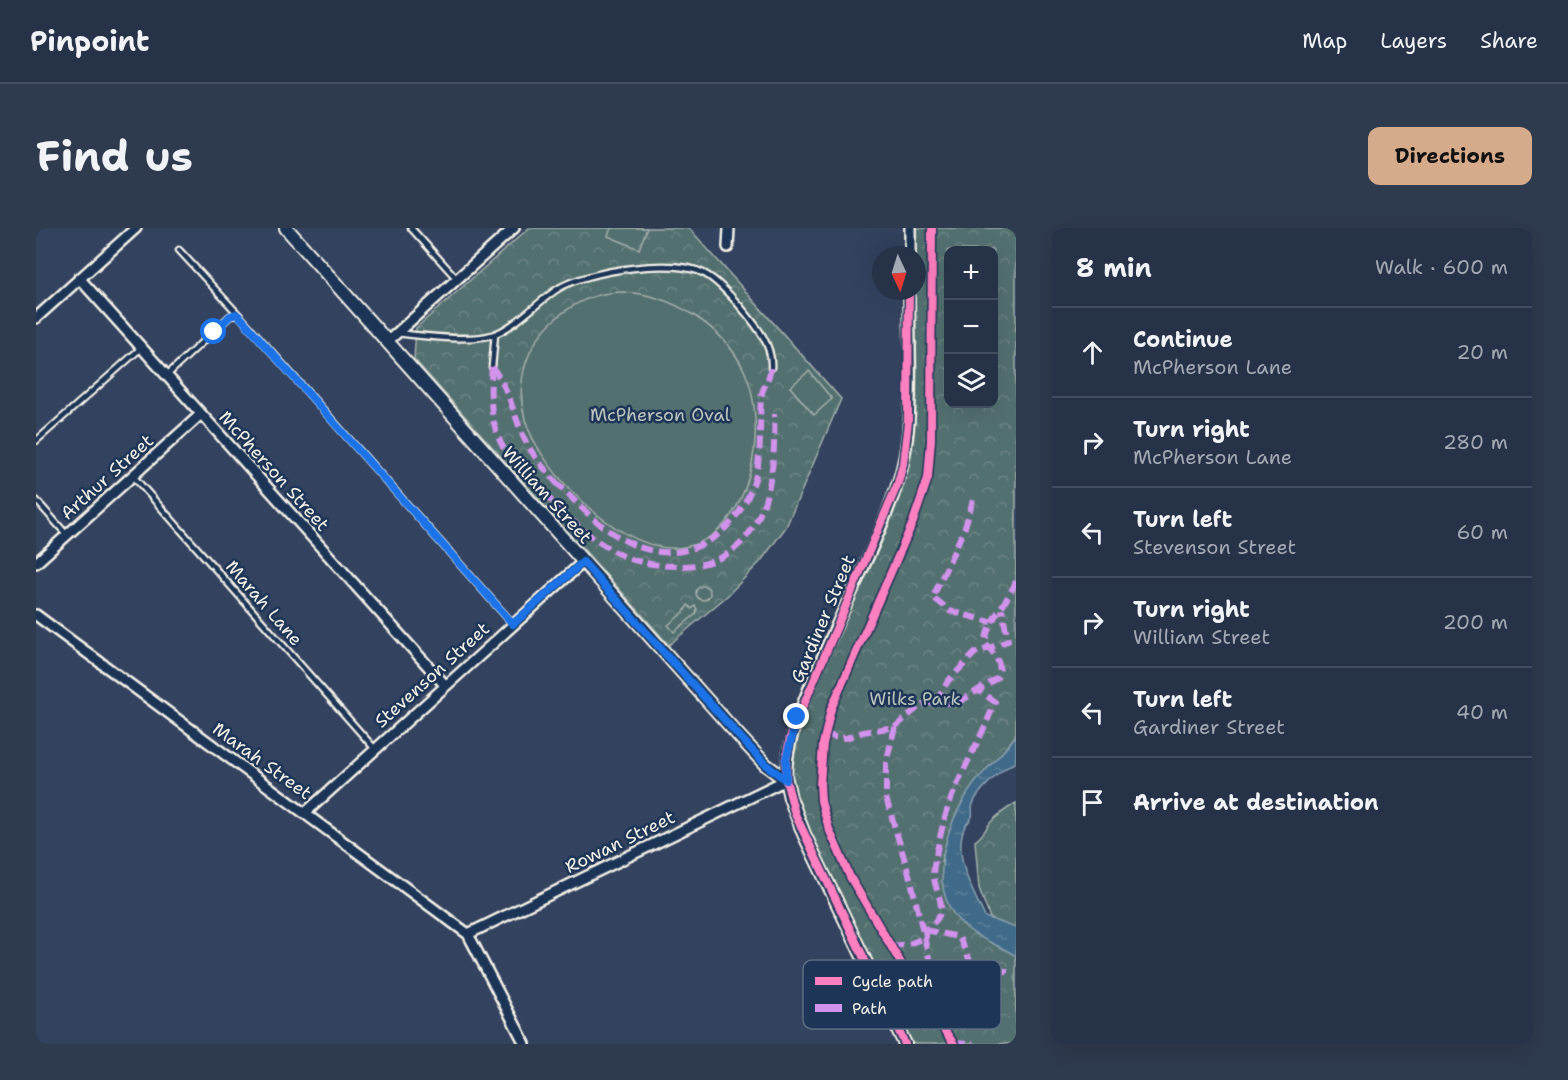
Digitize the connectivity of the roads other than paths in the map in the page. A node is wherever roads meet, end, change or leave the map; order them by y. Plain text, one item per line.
1 (136, 228) edge
2 (286, 228) edge
3 (411, 228) edge
4 (514, 228) edge
5 (729, 228) edge
6 (910, 228) edge
7 (910, 246) edge
8 (728, 247) dead end
9 (179, 250) dead end
10 (80, 278) junction
11 (457, 279) junction
12 (909, 300) edge
13 (238, 315) junction
14 (36, 318) edge
15 (495, 334) junction
16 (393, 337) junction
17 (141, 348) junction
18 (492, 368) dead end
19 (771, 368) dead end
20 (166, 376) junction
21 (200, 415) junction
22 (36, 441) edge
23 (133, 476) junction
24 (36, 500) edge
25 (67, 535) junction
26 (583, 562) junction
27 (36, 563) edge
28 (36, 615) edge
29 (513, 624) junction
30 (445, 685) junction
31 (375, 749) junction
32 (786, 780) junction
33 (305, 813) junction
34 (468, 934) junction
35 (865, 960) edge
36 (898, 1029) edge
37 (525, 1044) edge
38 (905, 1044) edge

1 - 10 street
2 - 16 street, William Street
3 - 11 lane
4 - 11 street
5 - 8 street
6 - 7 street
9 - 13 lane
10 - 14 street
10 - 17 street, McPherson Street
11 - 16 street
12 - 32 street, Gardiner Street
13 - 20 lane
13 - 29 lane
15 - 16 lane
15 - 18 lane
15 - 19 lane
16 - 26 street, William Street
17 - 20 street, McPherson Street
17 - 22 lane
20 - 21 street, McPherson Street
21 - 23 street, Arthur Street
21 - 30 street, McPherson Street
23 - 25 street, Arthur Street
23 - 31 lane, Marah Lane
24 - 25 lane
25 - 27 street, Arthur Street
26 - 29 street, Stevenson Street
26 - 32 street, William Street
28 - 33 street, Marah Street
29 - 30 street, Stevenson Street
30 - 31 street, Stevenson Street
31 - 33 street, Stevenson Street
32 - 34 street, Rowan Street
32 - 35 street, Gardiner Street
33 - 34 street, Marah Street
34 - 37 street
36 - 38 street, Gardiner Street

